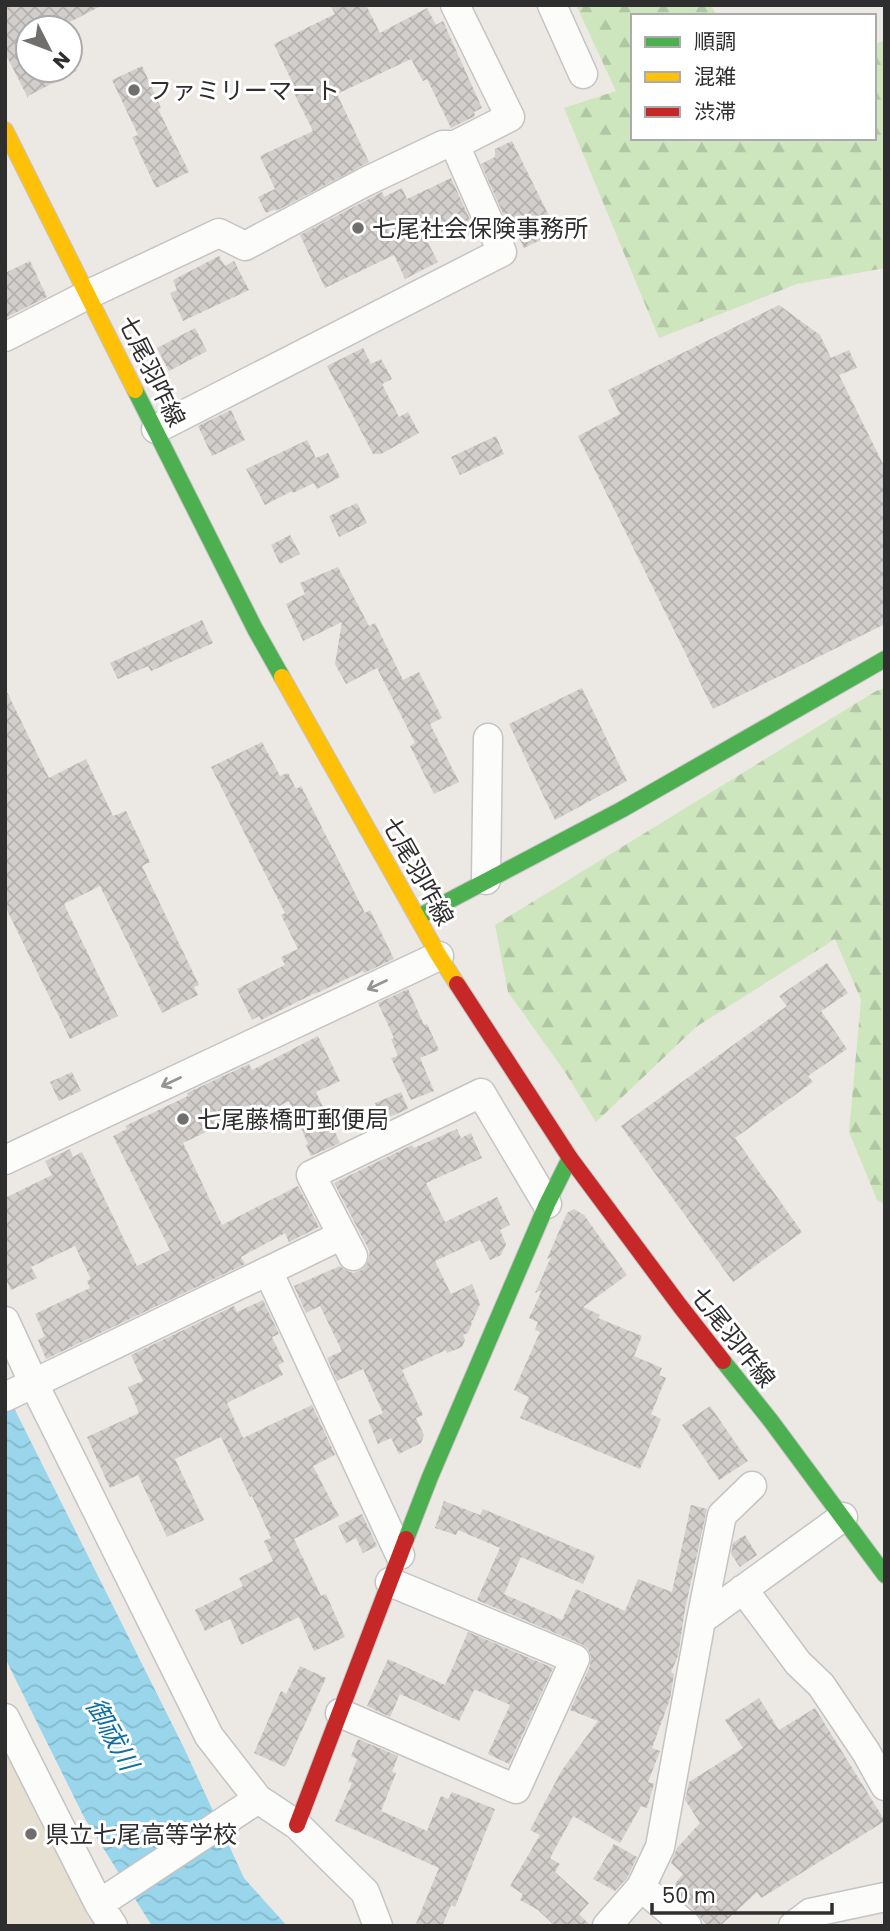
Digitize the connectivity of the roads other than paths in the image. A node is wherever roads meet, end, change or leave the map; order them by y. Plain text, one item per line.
1 (455, 5) edge
2 (552, 5) edge
3 (583, 74) dead end
4 (5, 130) edge
5 (456, 145) junction
6 (89, 294) junction
7 (5, 337) edge
8 (156, 429) junction
9 (885, 659) edge
10 (488, 738) dead end
11 (486, 880) junction
12 (418, 917) junction
13 (439, 956) junction
14 (570, 1158) junction
15 (5, 1160) edge
16 (547, 1204) junction
17 (268, 1271) junction
18 (5, 1321) edge
19 (34, 1384) junction
20 (5, 1397) edge
21 (752, 1486) dead end
22 (843, 1517) junction
23 (395, 1569) junction
24 (885, 1575) edge
25 (743, 1589) junction
26 (701, 1620) junction
27 (340, 1713) junction
28 (5, 1718) edge
29 (885, 1786) edge
30 (258, 1799) junction
31 (297, 1825) junction
32 (641, 1887) junction
33 (885, 1897) edge
34 (106, 1915) edge
35 (378, 1926) edge
36 (607, 1926) edge
37 (687, 1926) edge
38 (793, 1926) edge

1 - 5 street
2 - 3 street
4 - 6 main road, 七尾羽咋線
5 - 6 street
5 - 8 street
6 - 7 street
6 - 8 main road, 七尾羽咋線
8 - 12 main road, 七尾羽咋線
9 - 11 main road
10 - 11 street
11 - 12 main road
12 - 13 main road, 七尾羽咋線
13 - 14 main road, 七尾羽咋線
13 -> 15 street
14 - 16 main road
14 - 22 main road, 七尾羽咋線
16 - 17 street
16 - 23 main road
17 - 19 street
17 - 23 street
18 - 19 street
19 - 20 street
19 - 30 street
21 - 26 street
22 - 24 main road, 七尾羽咋線
22 - 25 street
23 - 27 main road
23 - 27 street
25 - 26 street
25 - 29 street
26 - 32 street
27 - 31 main road
28 - 34 street
30 - 31 street
30 - 34 street
31 - 35 street
32 - 36 street
32 - 37 street
33 - 38 street

